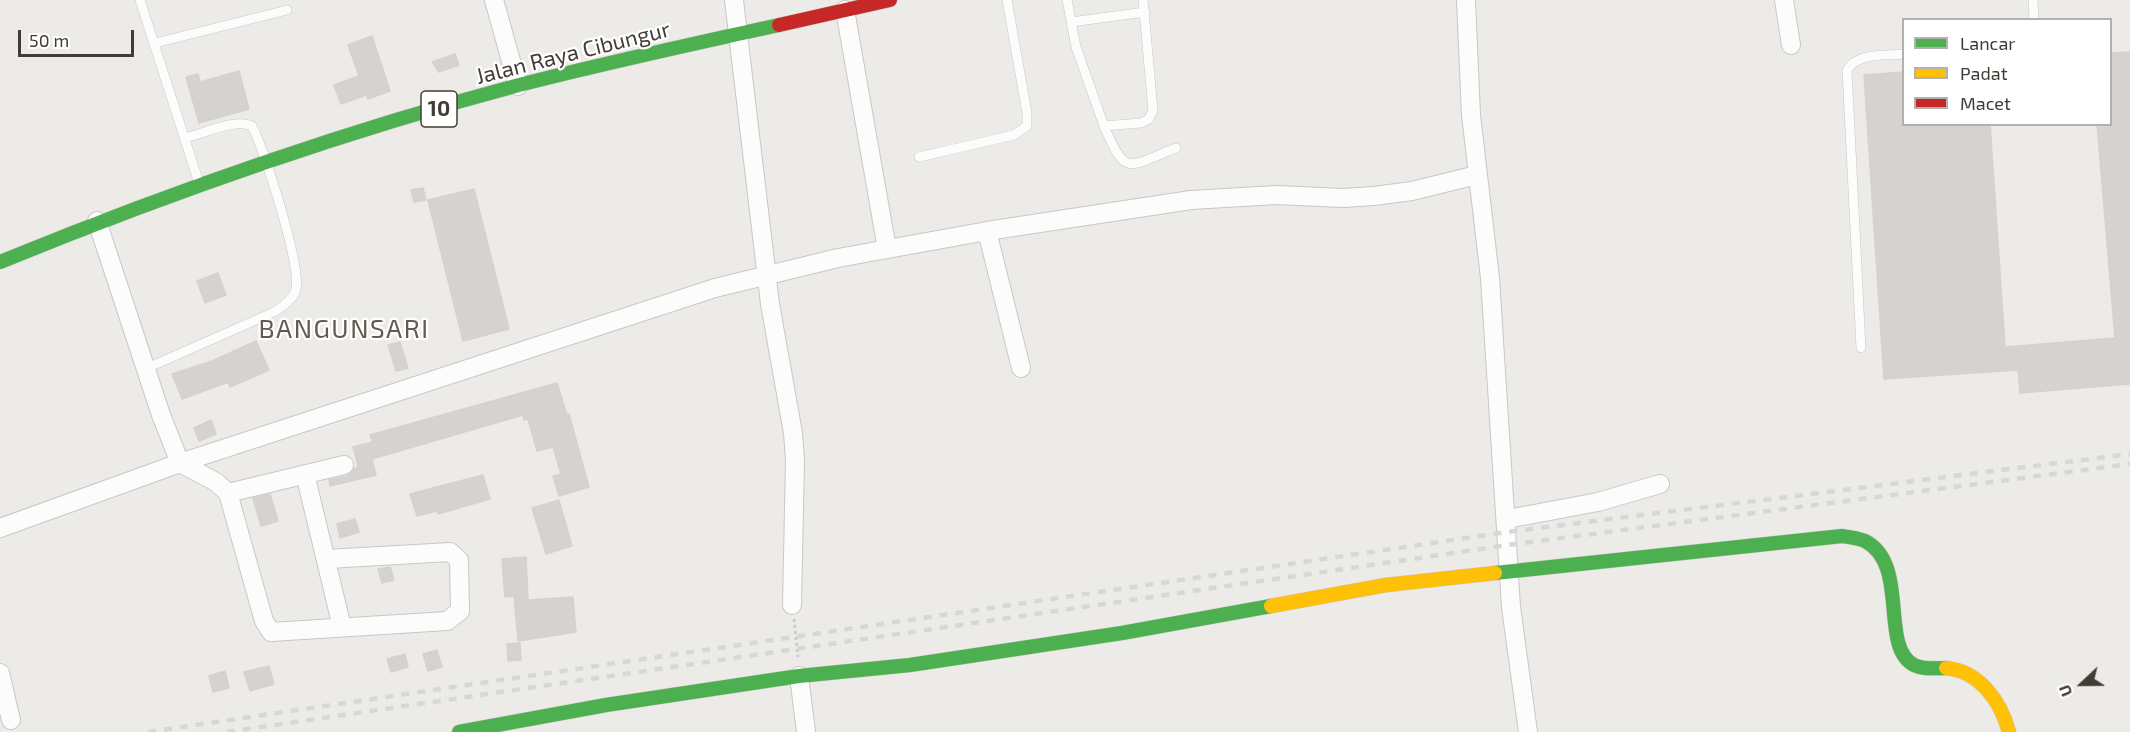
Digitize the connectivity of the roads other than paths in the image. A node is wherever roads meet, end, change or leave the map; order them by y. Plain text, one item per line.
1 (140, 0) edge
2 (494, 0) edge
3 (734, 0) edge
4 (890, 0) edge
5 (1007, 0) edge
6 (1067, 0) edge
7 (1143, 0) edge
8 (1466, 0) edge
9 (1784, 0) edge
10 (2033, 0) edge
11 (287, 10) dead end
12 (845, 10) junction
13 (1145, 12) junction
14 (2034, 18) edge
15 (1071, 22) junction
16 (740, 34) junction
17 (155, 43) junction
18 (1791, 45) dead end
19 (1902, 54) edge
20 (518, 86) junction
21 (1104, 126) junction
22 (184, 138) junction
23 (1176, 148) dead end
24 (919, 157) dead end
25 (264, 162) junction
26 (1477, 175) junction
27 (200, 185) junction
28 (97, 221) junction
29 (987, 231) junction
30 (887, 249) junction
31 (0, 262) edge
32 (766, 276) junction
33 (1861, 348) dead end
34 (1021, 368) dead end
35 (145, 369) junction
36 (180, 463) junction
37 (344, 465) dead end
38 (305, 474) junction
39 (1660, 484) dead end
40 (228, 493) junction
41 (1506, 519) junction
42 (0, 528) edge
43 (327, 559) junction
44 (1509, 571) junction
45 (792, 605) road end
46 (342, 627) junction
47 (0, 673) edge
48 (799, 676) junction
49 (11, 720) dead end
50 (459, 732) edge
51 (806, 732) edge
52 (1528, 732) edge
53 (2009, 732) edge

1 - 17 lane
2 - 20 street
3 - 16 street
4 - 12 main road, Jalan Raya Cibungur / 10
5 - 24 lane
6 - 15 lane
7 - 13 lane
8 - 26 street
9 - 18 street
10 - 14 lane
11 - 17 lane
12 - 16 main road, Jalan Raya Cibungur / 10
12 - 30 street
13 - 15 lane
13 - 21 lane
15 - 21 lane
16 - 20 main road, Jalan Raya Cibungur / 10
16 - 32 street
17 - 22 lane
19 - 33 lane
20 - 25 main road, Jalan Raya Cibungur / 10
21 - 23 lane
22 - 25 lane
22 - 27 lane
25 - 27 main road, Jalan Raya Cibungur / 10
25 - 35 lane
26 - 29 street
26 - 41 street
27 - 28 main road, Jalan Raya Cibungur / 10
28 - 31 main road, Jalan Raya Cibungur / 10
28 - 35 street
29 - 30 street
29 - 34 street
30 - 32 street
32 - 36 street
32 - 45 street
35 - 36 street
36 - 40 street
36 - 42 street
37 - 38 street
38 - 40 street
38 - 43 street
39 - 41 street
40 - 46 street
41 - 44 street
43 - 46 street
43 - 46 street
44 - 48 main road
44 - 52 street
44 - 53 main road
47 - 49 street
48 - 50 main road
48 - 51 street

